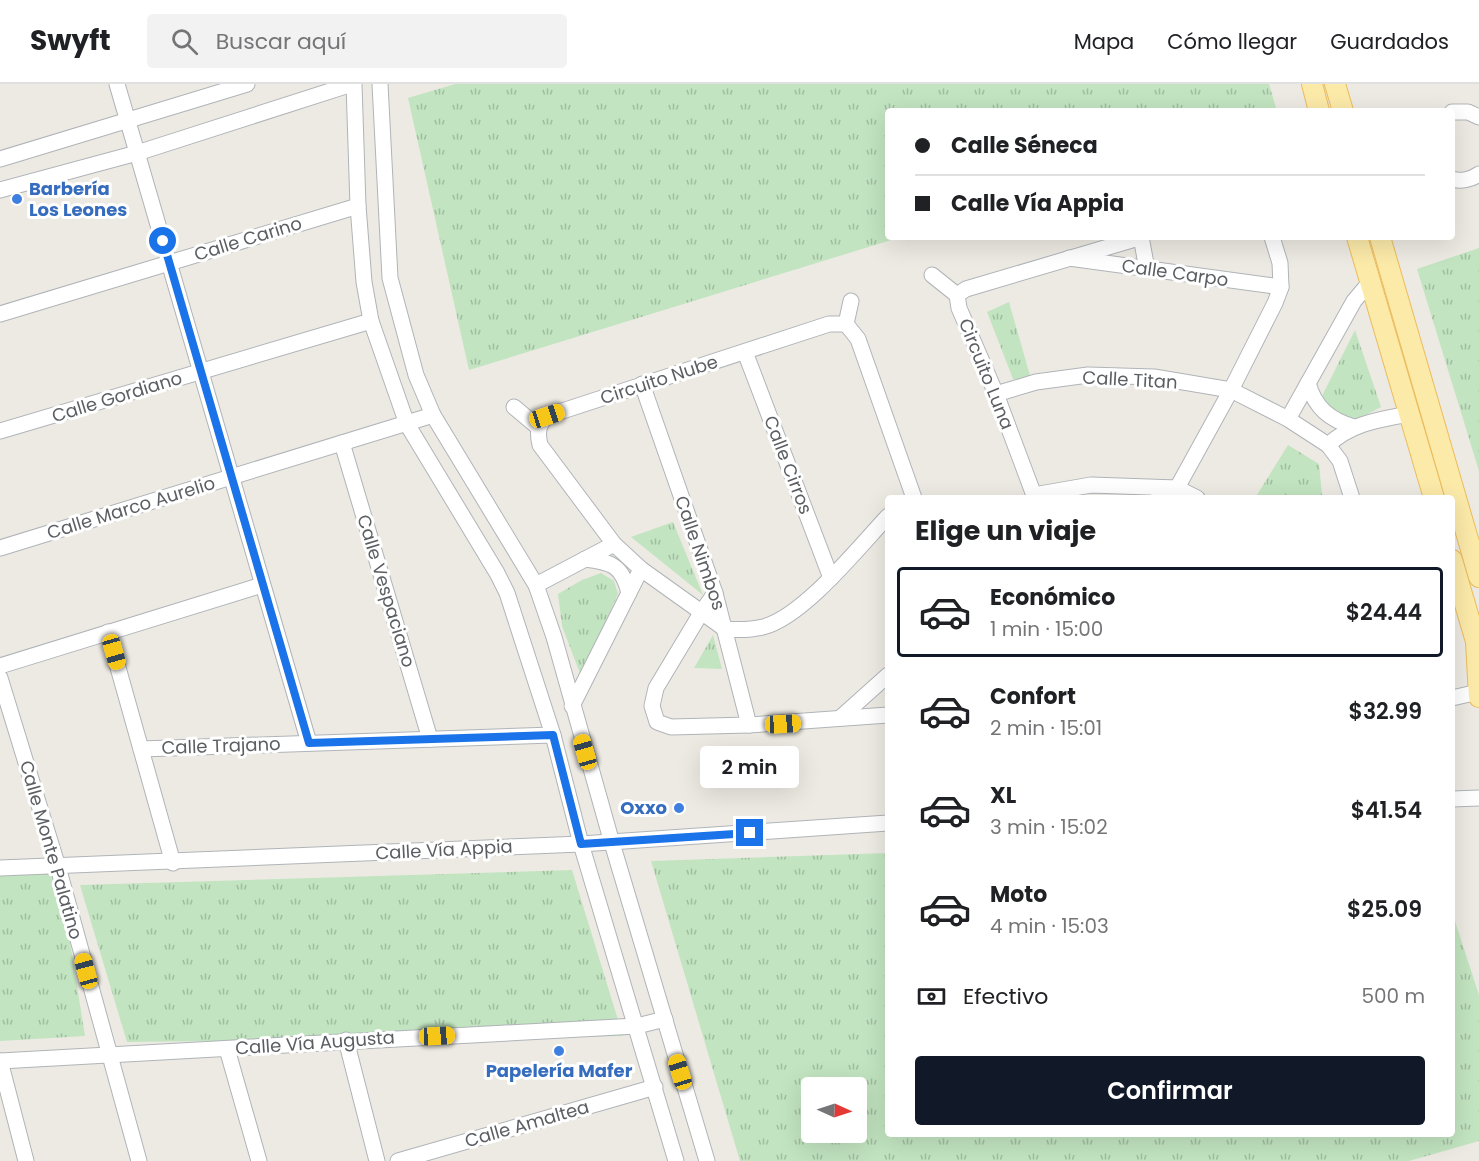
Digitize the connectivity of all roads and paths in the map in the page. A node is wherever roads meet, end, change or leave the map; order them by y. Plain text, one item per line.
1 (117, 84) edge
2 (247, 84) edge
3 (353, 84) edge
4 (380, 84) edge
5 (1303, 84) edge
6 (1312, 84) edge
7 (1337, 86) edge
8 (1318, 108) edge
9 (1342, 108) edge
10 (1455, 112) edge
11 (1479, 117) edge
12 (129, 121) junction
13 (137, 153) junction
14 (0, 159) edge
15 (1479, 174) edge
16 (1455, 180) edge
17 (0, 190) edge
18 (358, 206) junction
19 (1131, 240) edge
20 (1142, 240) edge
21 (1273, 240) edge
22 (1358, 240) edge
23 (1381, 240) edge
24 (1069, 258) junction
25 (169, 263) junction
26 (1147, 269) junction
27 (932, 275) dead end
28 (1370, 282) junction
29 (1281, 287) junction
30 (957, 296) junction
31 (851, 301) dead end
32 (0, 314) edge
33 (371, 321) junction
34 (846, 324) junction
35 (745, 352) junction
36 (200, 372) junction
37 (1308, 383) junction
38 (642, 384) junction
39 (1231, 390) junction
40 (996, 394) junction
41 (514, 407) dead end
42 (1409, 414) junction
43 (433, 415) junction
44 (1288, 419) junction
45 (407, 424) junction
46 (1354, 427) junction
47 (538, 428) junction
48 (0, 431) edge
49 (342, 443) junction
50 (1328, 445) junction
51 (231, 477) junction
52 (1177, 488) junction
53 (910, 495) edge
54 (1034, 495) edge
55 (1039, 495) edge
56 (1164, 495) edge
57 (1191, 495) edge
58 (1351, 495) edge
59 (1433, 495) edge
60 (885, 519) edge
61 (614, 544) junction
62 (0, 548) edge
63 (585, 558) junction
64 (641, 569) junction
65 (1455, 570) edge
66 (1479, 577) edge
67 (831, 578) junction
68 (262, 585) junction
69 (536, 585) junction
70 (629, 593) junction
71 (715, 593) junction
72 (701, 613) junction
73 (725, 629) junction
74 (108, 632) junction
75 (1478, 647) edge
76 (0, 666) edge
77 (0, 678) edge
78 (885, 678) edge
79 (1478, 694) edge
80 (1455, 698) edge
81 (572, 706) junction
82 (885, 715) edge
83 (840, 718) junction
84 (749, 726) junction
85 (553, 735) junction
86 (430, 739) junction
87 (309, 743) junction
88 (141, 748) junction
89 (1479, 798) edge
90 (1455, 799) edge
91 (885, 823) edge
92 (612, 843) junction
93 (581, 844) junction
94 (173, 863) junction
95 (58, 867) junction
96 (0, 868) edge
97 (665, 1019) junction
98 (637, 1026) junction
99 (346, 1040) junction
100 (227, 1049) junction
101 (108, 1055) junction
102 (0, 1061) edge
103 (655, 1088) junction
104 (26, 1161) edge
105 (139, 1161) edge
106 (259, 1161) edge
107 (377, 1161) edge
108 (398, 1161) edge
109 (676, 1161) edge
110 (707, 1161) edge

1 - 12 street
2 - 12 street
3 - 13 street
3 - 18 street
4 - 43 street
5 - 8 street
6 - 8 main road
7 - 9 main road
10 - 11 street
12 - 13 street
12 - 14 street
13 - 17 street
13 - 25 street
15 - 16 street
18 - 25 street, Calle Carino
18 - 33 street
19 - 24 street, Circuito Luna
20 - 26 street
21 - 29 street
22 - 28 main road
23 - 66 main road
24 - 26 street, Calle Carpo
24 - 30 street, Circuito Luna
25 - 32 street, Calle Carino
25 - 36 street
26 - 29 street, Calle Carpo
27 - 30 street
28 - 37 street
28 - 42 main road
29 - 39 street
30 - 40 street, Circuito Luna
31 - 34 street
33 - 36 street, Calle Gordiano
33 - 45 street
34 - 35 street, Circuito Nube
34 - 53 street
35 - 38 street, Circuito Nube
35 - 67 street, Calle Cirros
36 - 48 street, Calle Gordiano
36 - 51 street
37 - 44 street
37 - 46 street
38 - 47 street, Circuito Nube
38 - 71 street, Calle Nimbos
39 - 40 street, Calle Titan
39 - 44 street
39 - 52 street
40 - 54 street, Circuito Luna
41 - 47 street
42 - 46 street
42 - 59 main road
43 - 45 street, Calle Marco Aurelio
43 - 69 street
44 - 50 street
45 - 49 street, Calle Marco Aurelio
45 - 85 street
46 - 50 street
47 - 61 street
49 - 51 street, Calle Marco Aurelio
49 - 86 street, Calle Vespaciano
50 - 58 street
51 - 62 street, Calle Marco Aurelio
51 - 68 street
52 - 55 street
52 - 56 street
52 - 57 street
60 - 67 street
61 - 63 street
61 - 64 street
63 - 69 street
63 - 70 street
64 - 70 street
64 - 72 street
65 - 75 main road
67 - 73 street
68 - 74 street
68 - 87 street
69 - 81 street
70 - 81 street
71 - 72 street
71 - 73 street, Calle Nimbos
72 - 73 street
72 - 84 street
73 - 84 street, Calle Nimbos
74 - 76 street
74 - 88 street
75 - 79 main road
77 - 95 street, Calle Monte Palatino
78 - 83 street
79 - 80 street
81 - 92 street
82 - 83 street
83 - 84 street
85 - 86 street, Calle Trajano
85 - 93 street
86 - 87 street, Calle Trajano
87 - 88 street, Calle Trajano
88 - 94 street
89 - 90 street
91 - 92 street, Calle Vía Appia
92 - 93 street, Calle Vía Appia
92 - 97 street
93 - 94 street, Calle Vía Appia
93 - 98 street
94 - 95 street, Calle Vía Appia
95 - 96 street, Calle Vía Appia
95 - 101 street, Calle Monte Palatino
97 - 98 street, Calle Vía Augusta
97 - 110 street
98 - 99 street, Calle Vía Augusta
98 - 103 street
99 - 100 street, Calle Vía Augusta
99 - 107 street
100 - 101 street, Calle Vía Augusta
100 - 106 street
101 - 102 street, Calle Vía Augusta
101 - 105 street, Calle Monte Palatino
102 - 104 street
103 - 108 street, Calle Amaltea
103 - 109 street

